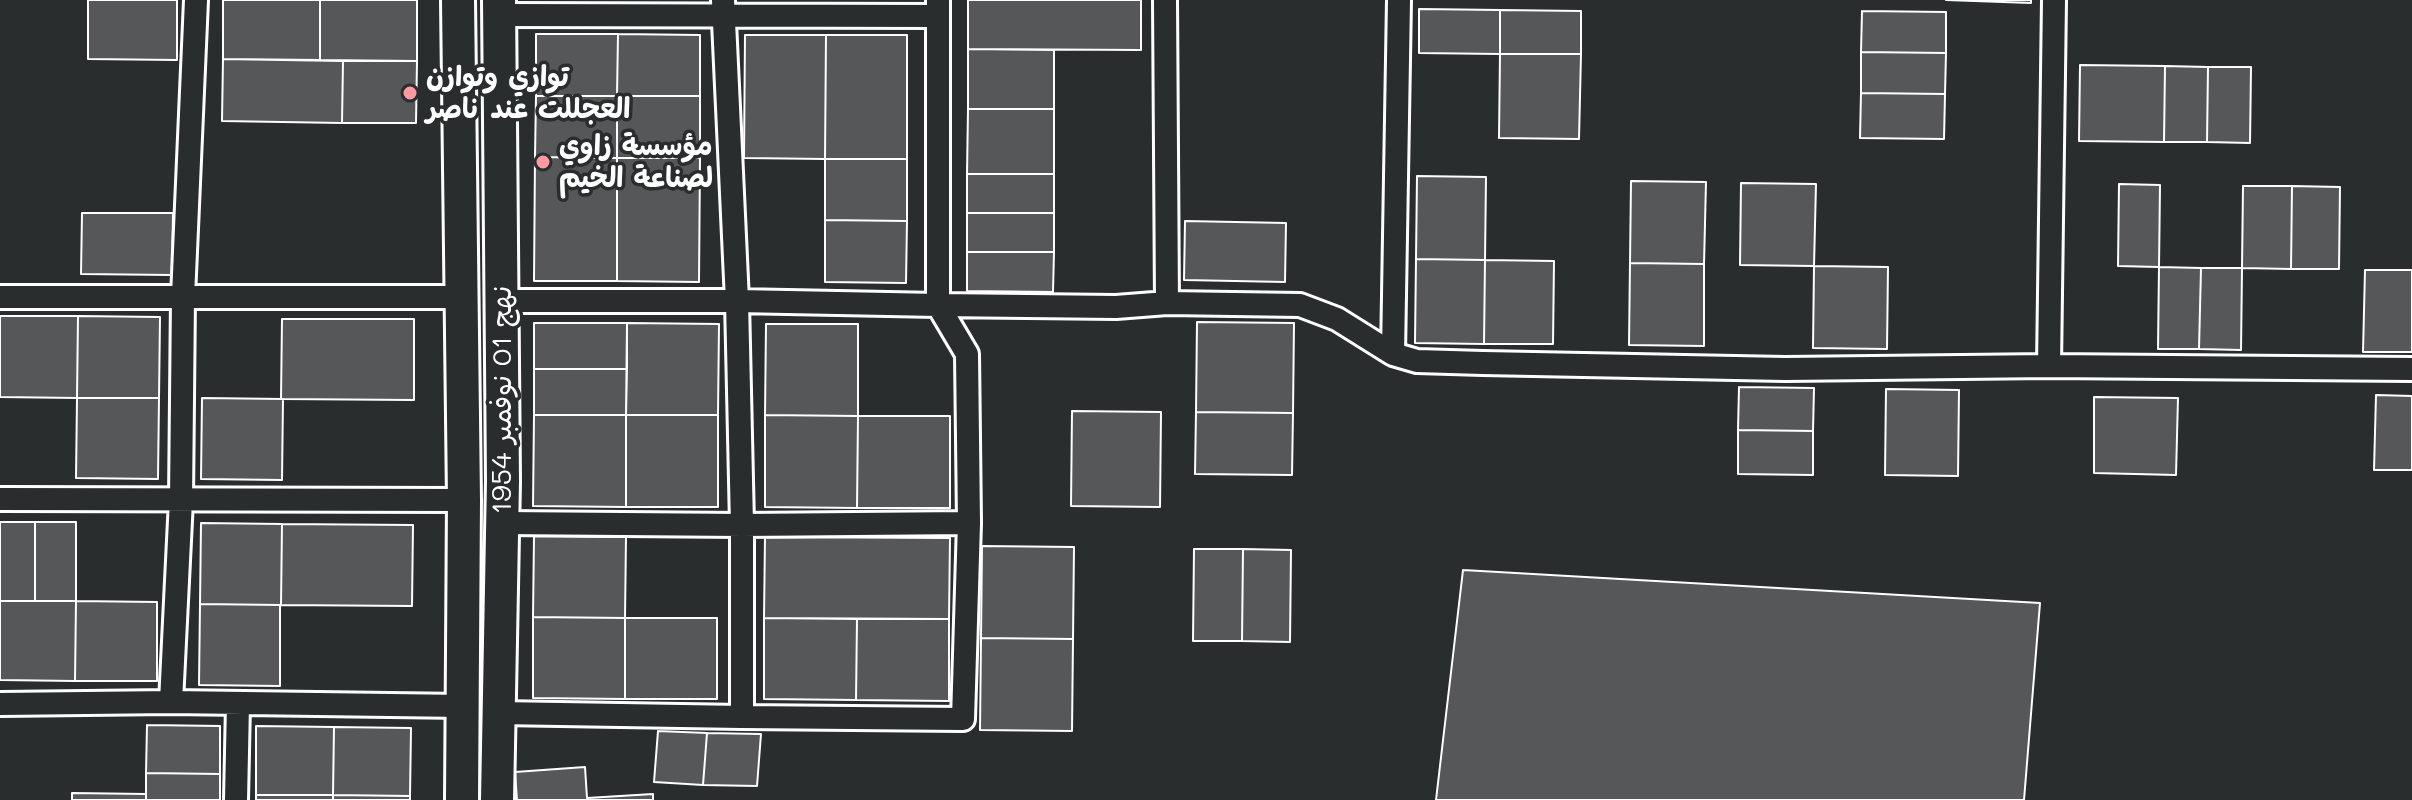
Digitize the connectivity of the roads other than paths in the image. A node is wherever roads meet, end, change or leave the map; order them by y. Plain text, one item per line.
1 (196, 0) edge
2 (458, 0) edge
3 (1165, 0) edge
4 (1399, 0) edge
5 (2054, 0) edge
6 (499, 7) edge
7 (723, 8) edge
8 (938, 8) edge
9 (0, 297) edge
10 (183, 297) junction
11 (462, 297) junction
12 (502, 301) junction
13 (737, 301) junction
14 (1167, 303) junction
15 (938, 305) junction
16 (1393, 354) junction
17 (2049, 366) junction
18 (2412, 369) edge
19 (0, 499) edge
20 (181, 500) junction
21 (464, 500) junction
22 (503, 523) junction
23 (969, 523) junction
24 (742, 525) junction
25 (171, 702) junction
26 (0, 704) edge
27 (238, 704) junction
28 (463, 706) junction
29 (499, 713) junction
30 (742, 717) junction
31 (236, 800) edge
32 (462, 800) edge
33 (497, 800) edge

1 - 10 street
2 - 11 main road, نهج 01 نوفمبر 1954
3 - 14 street
4 - 16 street
5 - 17 street
6 - 7 street
6 - 12 main road, نهج 01 نوفمبر 1954
7 - 8 street
7 - 13 street
8 - 15 street
9 - 10 street
10 - 11 street
10 - 20 street
11 - 21 main road, نهج 01 نوفمبر 1954
12 - 13 street
12 - 22 main road, نهج 01 نوفمبر 1954
13 - 15 street
13 - 24 street
14 - 15 street
14 - 16 street
15 - 23 street
16 - 17 street
17 - 18 street
19 - 20 street
20 - 21 street
20 - 25 street
21 - 28 main road, نهج 01 نوفمبر 1954
22 - 24 street
22 - 29 main road, نهج 01 نوفمبر 1954
23 - 24 street
23 - 30 street
24 - 30 street
25 - 26 street
25 - 27 street
27 - 28 street
27 - 31 street
28 - 32 main road, نهج 01 نوفمبر 1954
29 - 30 street
29 - 33 main road, نهج 01 نوفمبر 1954

